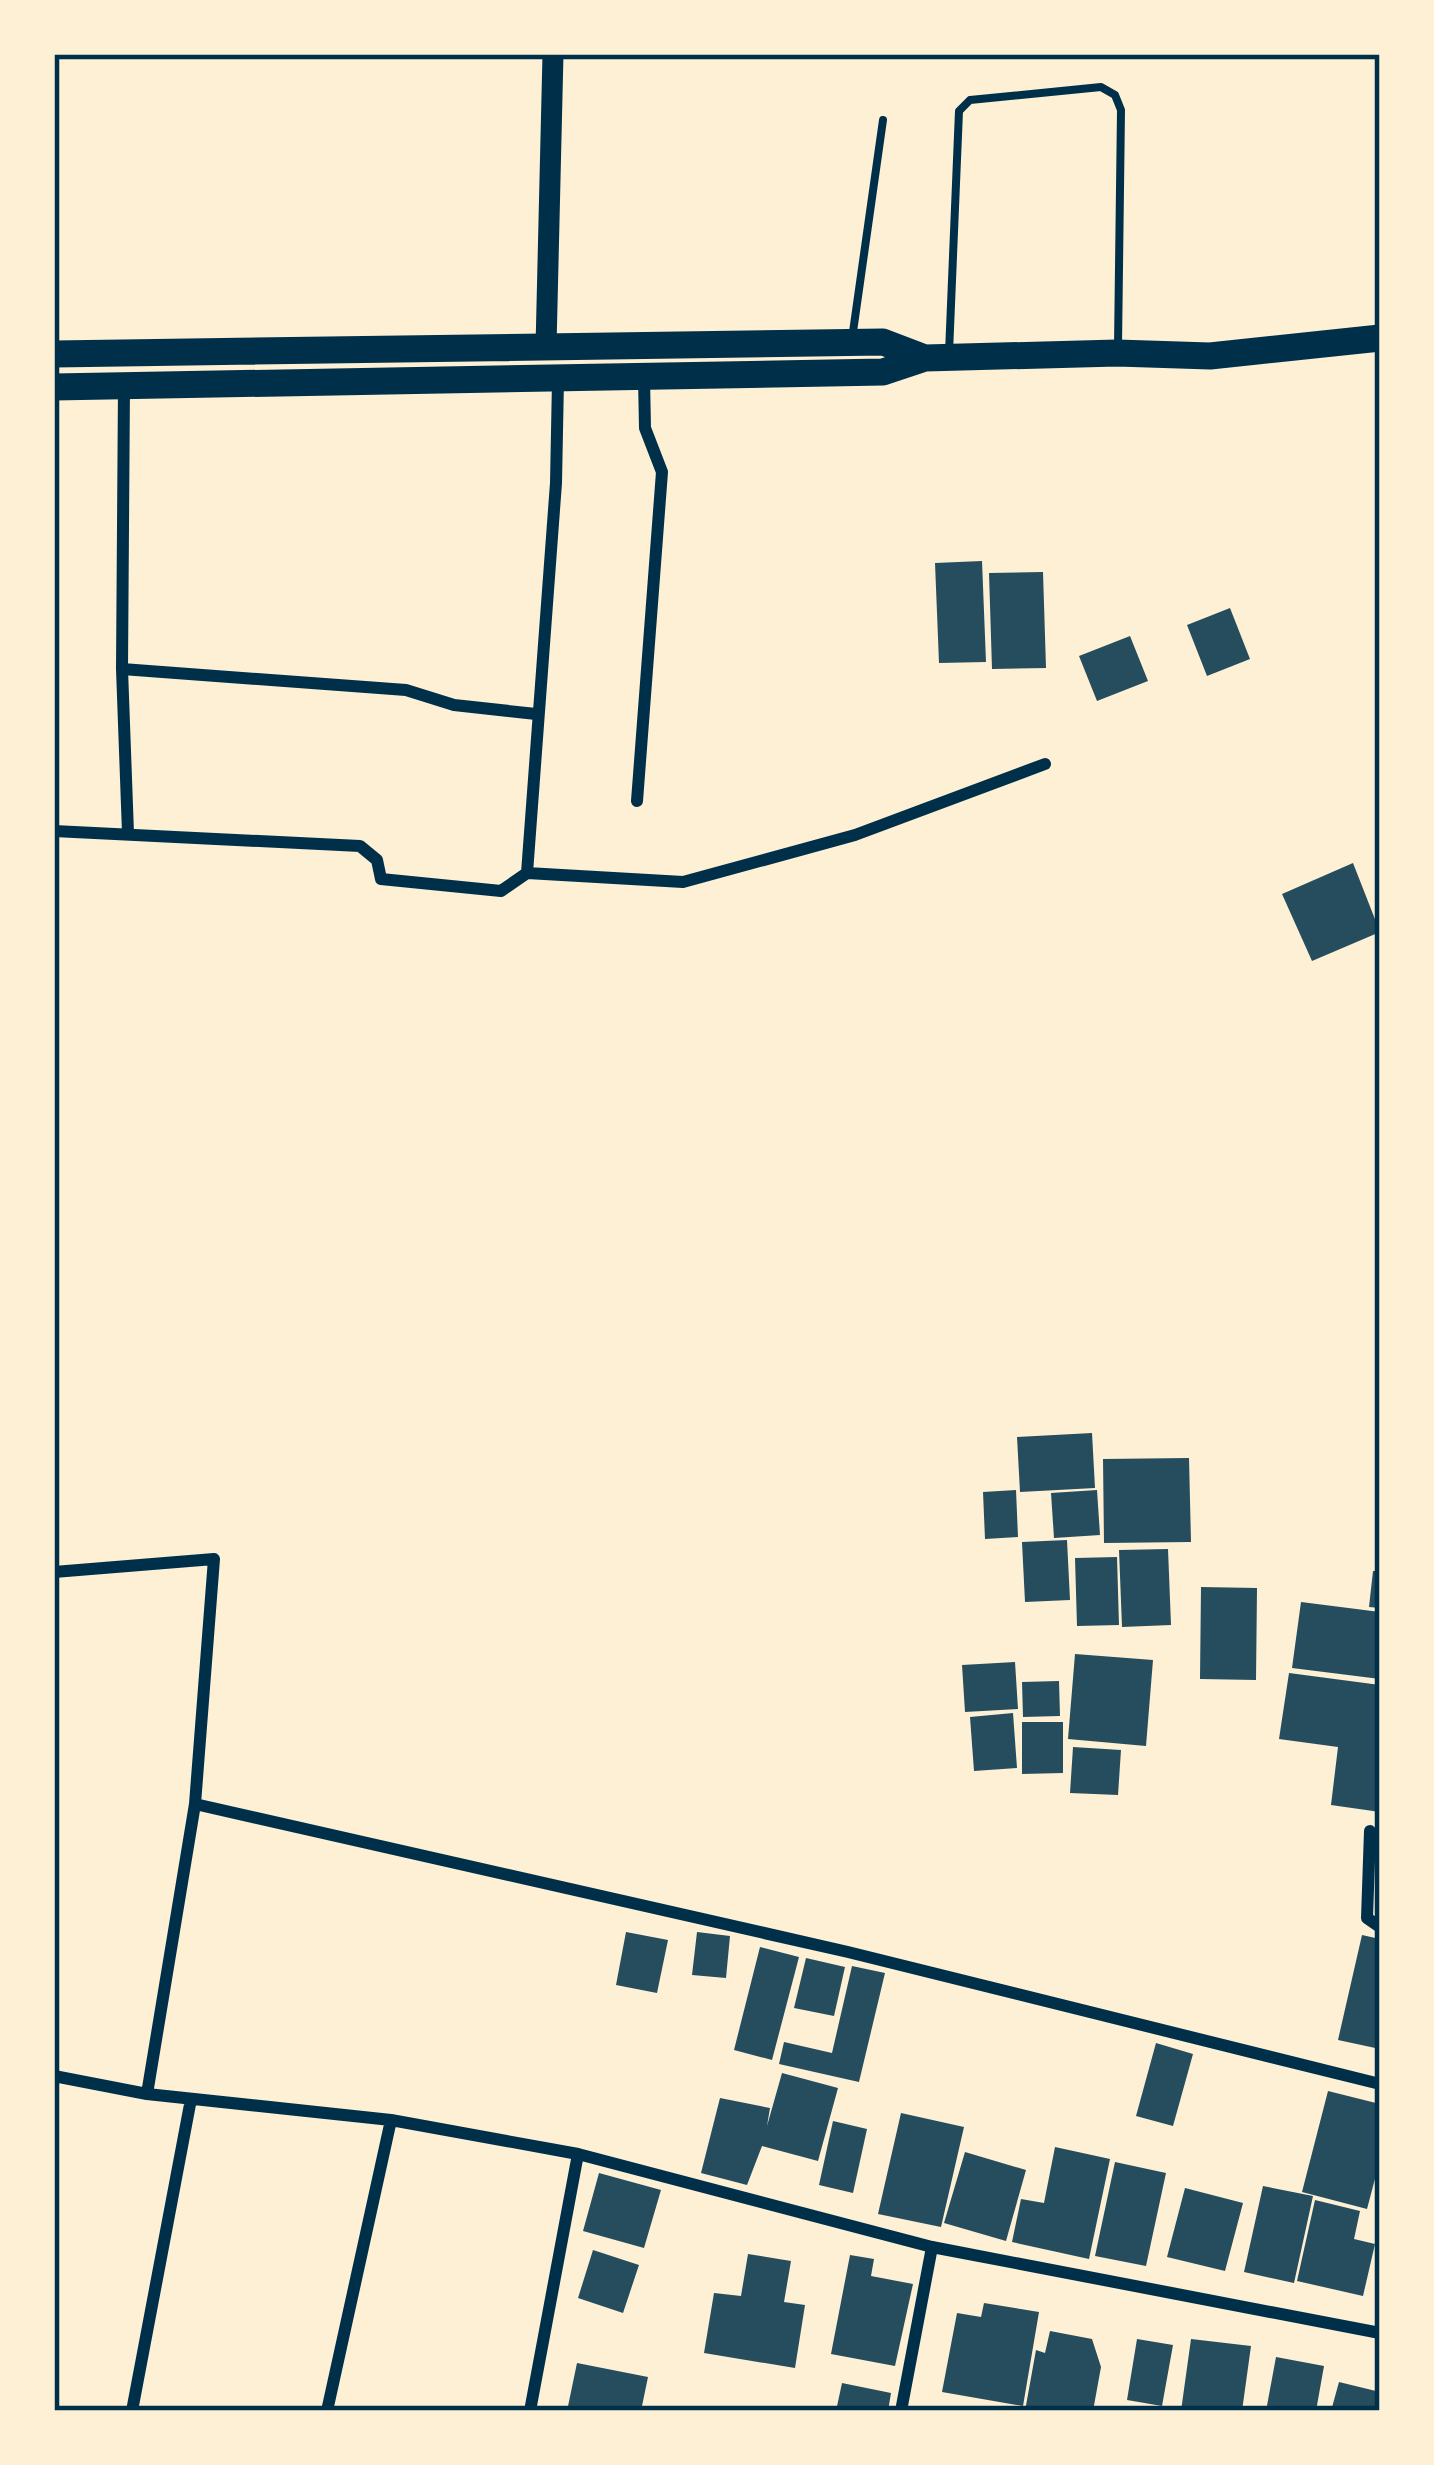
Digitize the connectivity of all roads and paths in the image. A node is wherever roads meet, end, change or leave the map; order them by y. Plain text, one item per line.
1 (554, 54) edge
2 (883, 121) dead end
3 (1380, 338) edge
4 (852, 343) junction
5 (546, 347) junction
6 (1118, 353) junction
7 (54, 354) edge
8 (937, 358) junction
9 (644, 376) junction
10 (558, 378) junction
11 (124, 385) junction
12 (54, 387) edge
13 (122, 668) junction
14 (536, 714) junction
15 (1046, 764) dead end
16 (637, 801) dead end
17 (54, 831) edge
18 (128, 833) junction
19 (527, 873) junction
20 (54, 1572) edge
21 (195, 1804) junction
22 (1370, 1832) dead end
23 (1380, 1928) edge
24 (54, 2076) edge
25 (1380, 2084) edge
26 (147, 2094) junction
27 (191, 2099) junction
28 (391, 2120) junction
29 (578, 2154) junction
30 (932, 2247) junction
31 (1380, 2333) edge
32 (132, 2411) edge
33 (327, 2411) edge
34 (530, 2411) edge
35 (902, 2411) edge

1 - 5 street
2 - 4 lane
3 - 6 highway
4 - 5 highway
4 - 8 highway
5 - 7 highway
6 - 8 highway
6 - 8 lane
8 - 9 highway
9 - 10 highway
9 - 16 street
10 - 11 highway
10 - 14 street
11 - 12 highway
11 - 13 street
13 - 14 street
13 - 18 street
14 - 19 street
15 - 19 street
17 - 18 street
18 - 19 street
20 - 21 street
21 - 25 street
21 - 26 street
22 - 23 street
24 - 26 street
26 - 27 street
27 - 28 street
27 - 32 street
28 - 29 street
28 - 33 street
29 - 30 street
29 - 34 street
30 - 31 street
30 - 35 street

